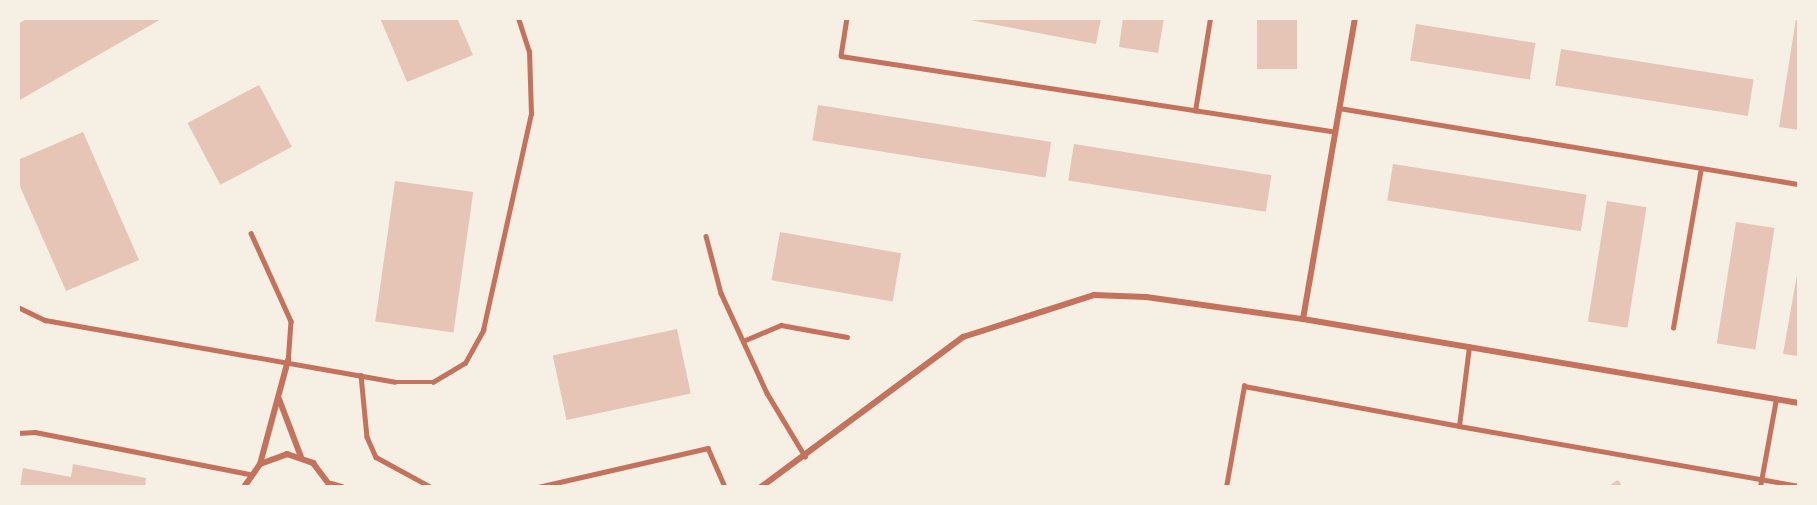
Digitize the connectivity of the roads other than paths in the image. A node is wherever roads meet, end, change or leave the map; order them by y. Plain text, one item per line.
1 (518, 18) edge
2 (847, 18) edge
3 (1210, 18) edge
4 (1355, 18) edge
5 (1339, 108) junction
6 (1195, 111) junction
7 (1335, 132) junction
8 (1701, 168) junction
9 (1799, 184) edge
10 (251, 233) dead end
11 (706, 236) dead end
12 (18, 307) edge
13 (1303, 319) junction
14 (1673, 328) dead end
15 (847, 337) dead end
16 (742, 341) junction
17 (1469, 347) junction
18 (288, 360) junction
19 (361, 375) junction
20 (278, 398) junction
21 (1776, 399) junction
22 (1799, 403) edge
23 (1459, 426) junction
24 (18, 434) edge
25 (805, 456) junction
26 (301, 457) junction
27 (260, 464) junction
28 (250, 474) junction
29 (1761, 479) junction
30 (331, 486) edge
31 (1799, 486) edge
32 (244, 487) edge
33 (342, 487) edge
34 (431, 487) edge
35 (538, 487) edge
36 (725, 487) edge
37 (761, 487) edge
38 (1226, 487) edge
39 (1760, 487) edge

1 - 19 lane
2 - 6 lane
3 - 6 lane
4 - 5 street
5 - 7 street
5 - 8 lane
6 - 7 lane
7 - 13 street
8 - 9 lane
8 - 14 lane
10 - 18 lane
11 - 16 lane
12 - 18 lane
13 - 17 street
13 - 25 street
15 - 16 lane
16 - 25 lane
17 - 21 street
17 - 23 lane
18 - 19 lane
18 - 20 street
19 - 34 lane
20 - 26 street
20 - 27 street
21 - 22 street
21 - 29 lane
23 - 29 lane
23 - 38 lane
24 - 28 lane
25 - 37 street
26 - 27 street
26 - 30 street
27 - 28 street
28 - 32 street
29 - 31 lane
29 - 39 lane
30 - 33 street
35 - 36 lane

